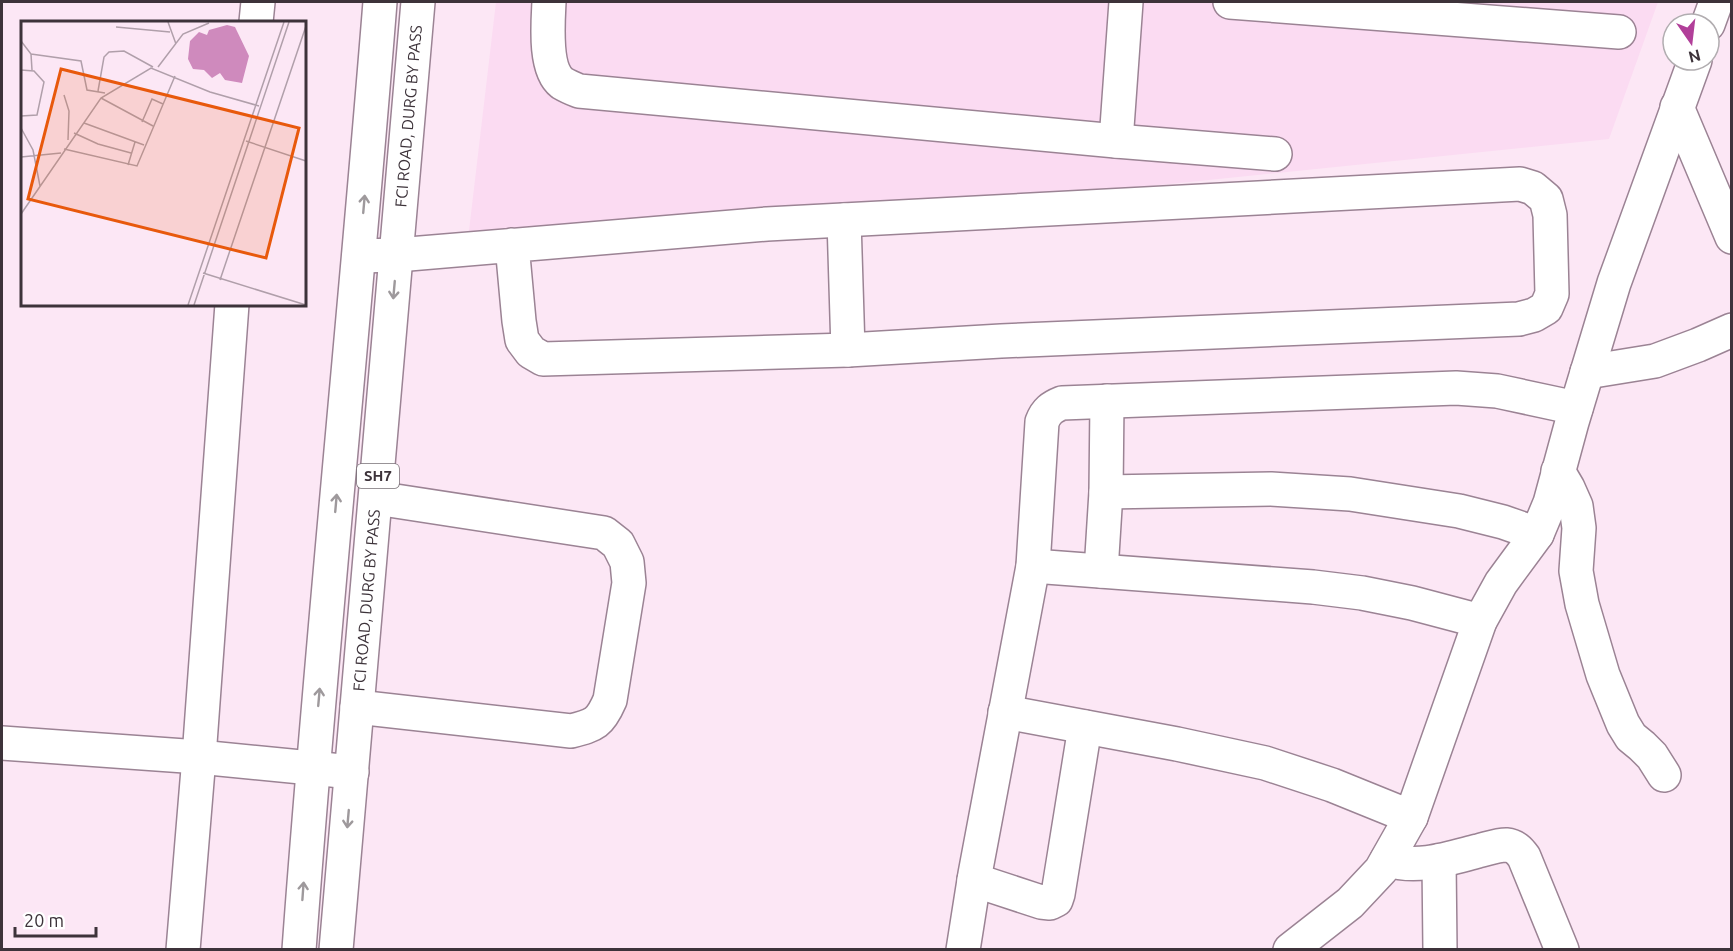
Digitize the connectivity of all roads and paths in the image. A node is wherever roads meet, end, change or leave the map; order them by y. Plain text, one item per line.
1 (258, 2) edge
2 (380, 2) edge
3 (418, 2) edge
4 (549, 2) edge
5 (1126, 2) edge
6 (1230, 2) edge
7 (256, 21) edge
8 (1619, 32) dead end
9 (1690, 72) edge
10 (1677, 107) junction
11 (1116, 141) junction
12 (1275, 153) dead end
13 (844, 220) junction
14 (1731, 237) edge
15 (512, 245) junction
16 (397, 255) junction
17 (359, 256) junction
18 (232, 306) edge
19 (1731, 330) edge
20 (848, 350) junction
21 (1587, 372) junction
22 (1107, 401) junction
23 (1576, 408) junction
24 (1558, 471) junction
25 (1106, 492) junction
26 (376, 498) junction
27 (1532, 541) junction
28 (1033, 566) junction
29 (1576, 570) junction
30 (1101, 571) junction
31 (1480, 621) junction
32 (357, 707) junction
33 (1005, 712) junction
34 (1085, 727) junction
35 (2, 742) edge
36 (199, 757) junction
37 (312, 768) junction
38 (352, 772) junction
39 (1664, 775) dead end
40 (1411, 817) junction
41 (1387, 860) junction
42 (1439, 861) junction
43 (974, 880) junction
44 (183, 950) edge
45 (299, 950) edge
46 (336, 950) edge
47 (963, 950) edge
48 (1290, 950) edge
49 (1440, 950) edge
50 (1562, 950) edge

1 - 7 street
17 -> 2 street, SH7
3 - 16 street, FCI ROAD, DURG BY PASS / SH7
4 - 11 street
5 - 11 street
6 - 8 street
9 - 10 street
10 - 14 street
10 - 21 street
11 - 12 street
13 - 15 street
13 - 20 street
13 - 20 street
15 - 16 street
15 - 20 street
16 - 17 street
16 -> 26 street, FCI ROAD, DURG BY PASS / SH7
37 -> 17 street, SH7
18 - 36 street
19 - 21 street
21 - 23 street
22 - 23 street
22 - 25 street
22 - 28 street
23 - 24 street
24 - 27 street
24 - 29 street
25 - 27 street
25 - 30 street
26 - 32 street, FCI ROAD, DURG BY PASS / SH7
26 - 32 street
27 - 29 street
27 - 31 street
28 - 30 street
28 - 33 street
29 - 39 street
30 - 31 street
31 - 40 street
32 - 38 street, FCI ROAD, DURG BY PASS / SH7
33 - 34 street
33 - 43 street
34 - 40 street
34 - 43 street
35 - 36 street
36 - 37 street
36 - 44 street
37 - 38 street
45 -> 37 street, SH7
38 -> 46 street, FCI ROAD, DURG BY PASS / SH7
40 - 41 street
41 - 42 street
41 - 48 street
42 - 49 street
42 - 50 street
43 - 47 street

